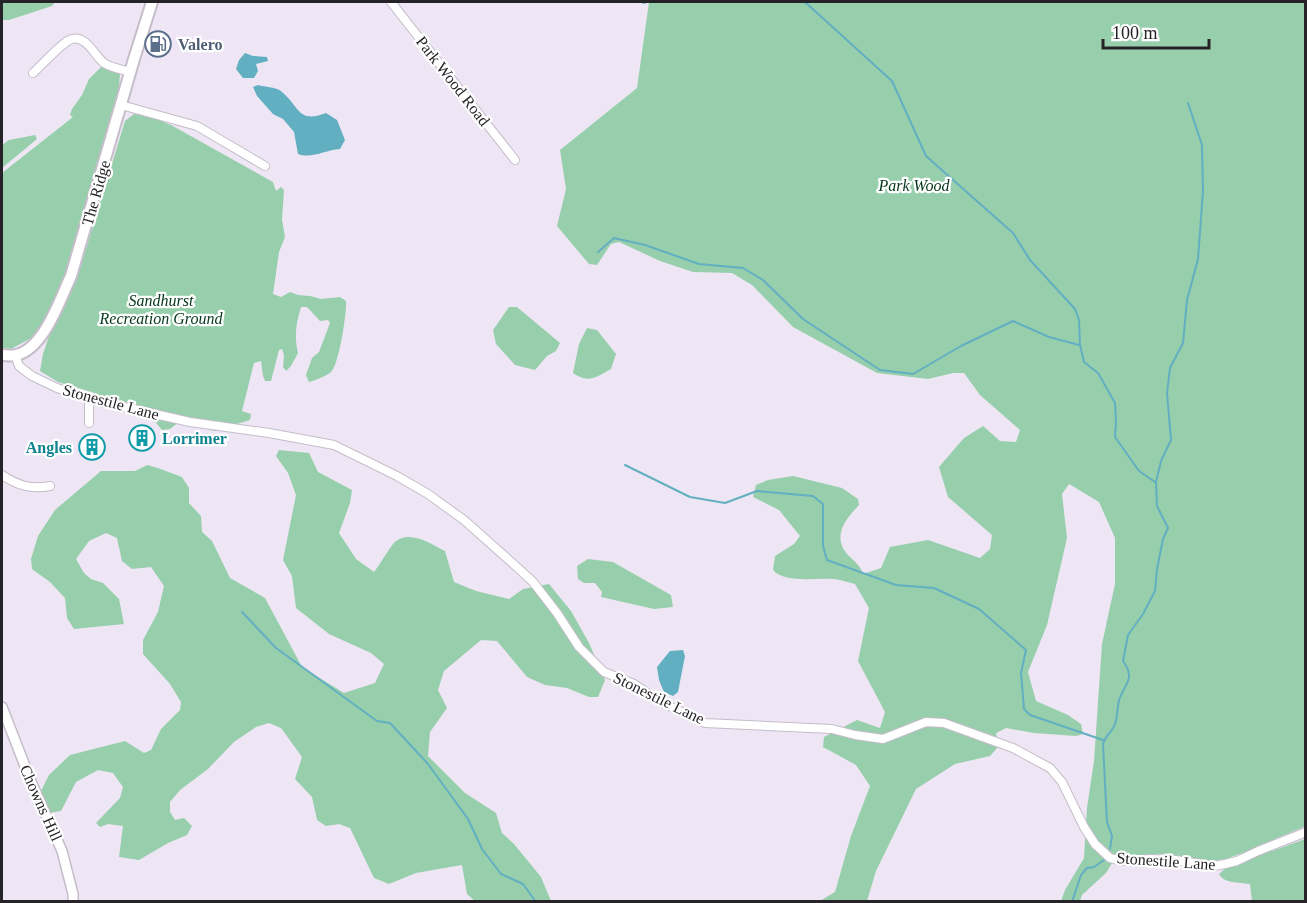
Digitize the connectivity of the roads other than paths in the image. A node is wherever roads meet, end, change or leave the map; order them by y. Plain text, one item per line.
1 (152, 2) edge
2 (391, 2) edge
3 (130, 72) junction
4 (33, 73) dead end
5 (121, 105) junction
6 (515, 160) dead end
7 (265, 166) dead end
8 (2, 355) edge
9 (15, 355) junction
10 (89, 399) junction
11 (89, 423) dead end
12 (2, 475) edge
13 (50, 486) dead end
14 (2, 707) edge
15 (1305, 832) edge
16 (73, 902) edge

1 - 3 main road, The Ridge
2 - 6 street, Park Wood Road
3 - 4 street
3 - 5 main road, The Ridge
5 - 7 street
5 - 9 main road, The Ridge
8 - 9 main road
9 - 10 street, Stonestile Lane
10 - 11 street
10 - 15 street, Stonestile Lane
12 - 13 street
14 - 16 street, Chowns Hill

